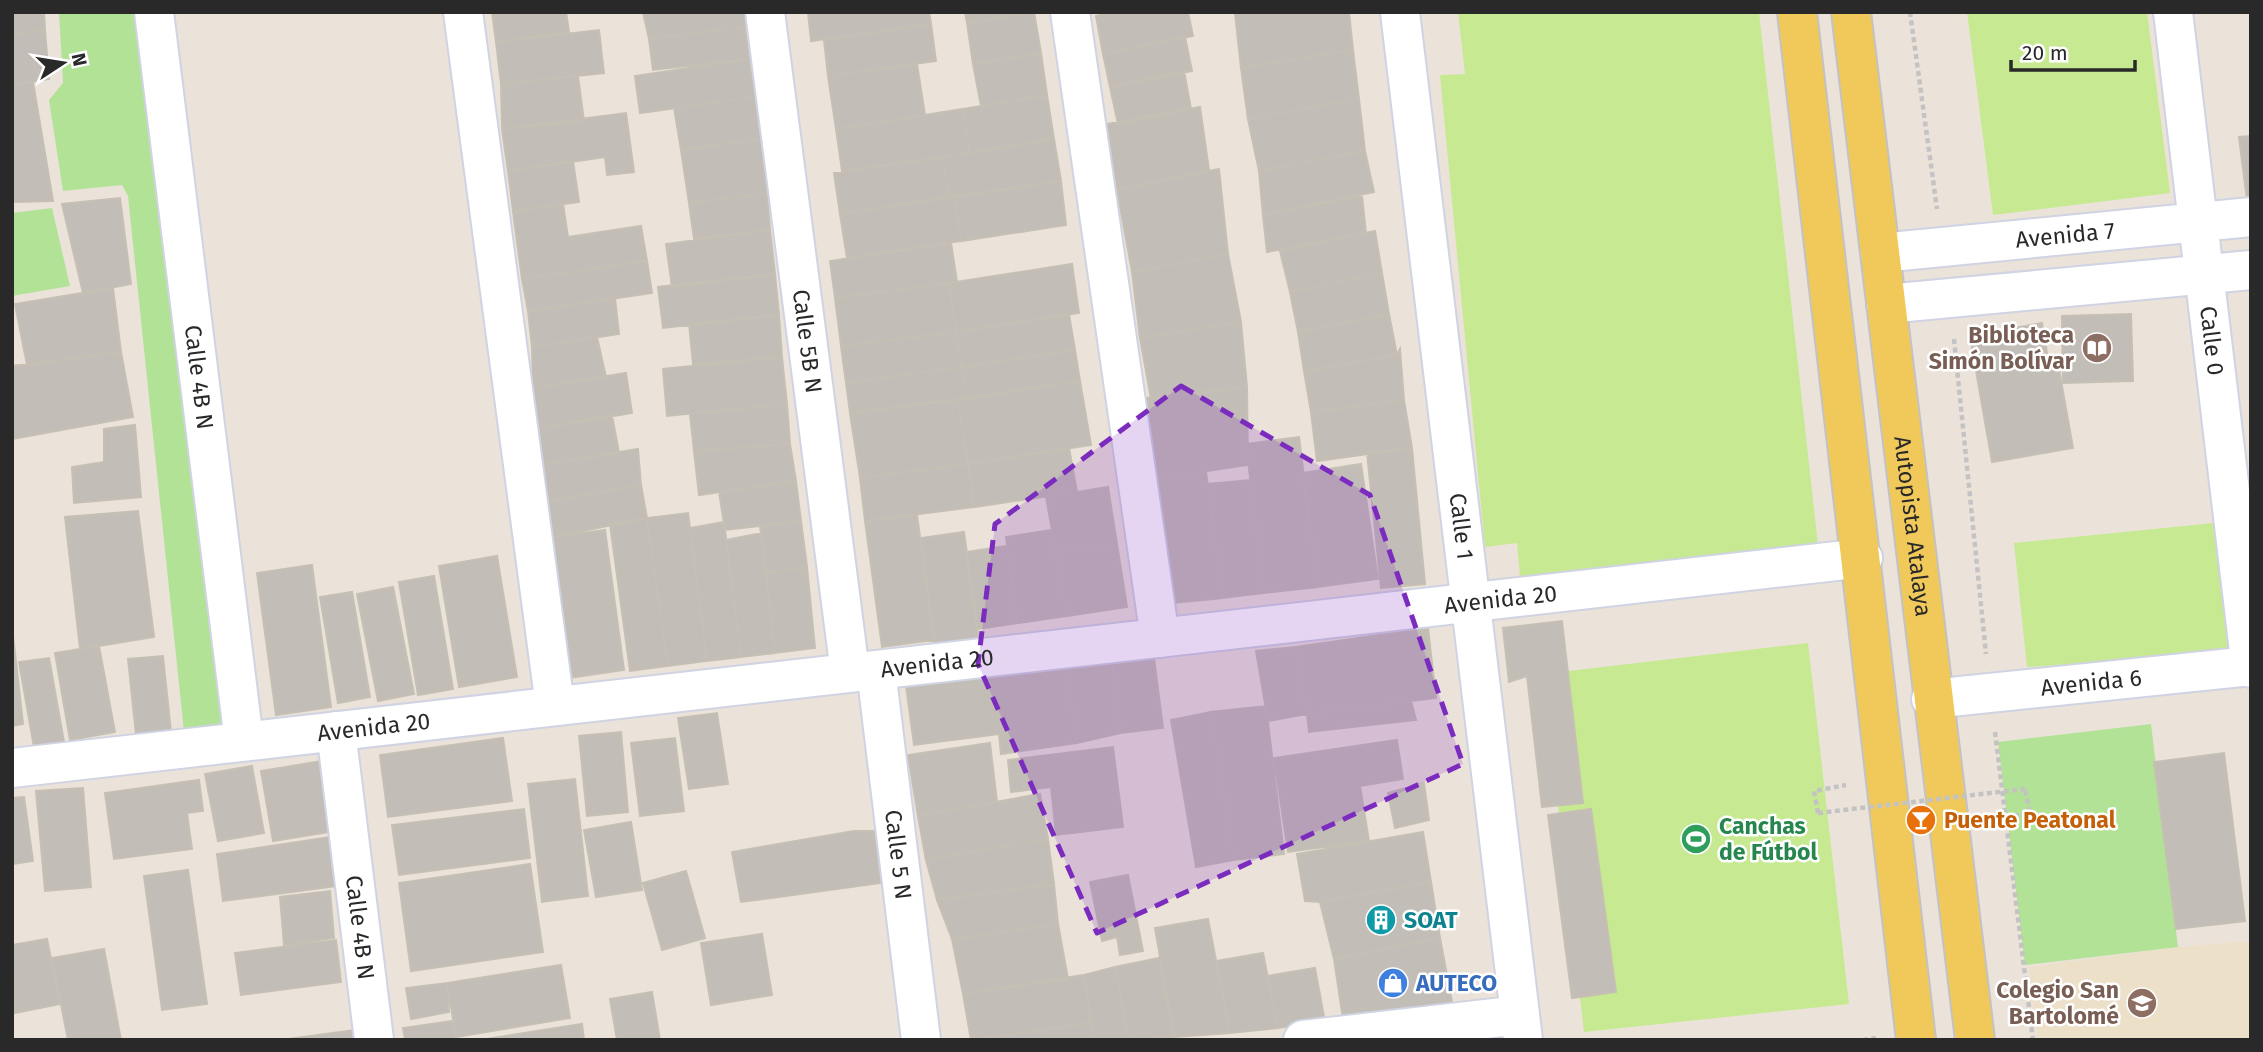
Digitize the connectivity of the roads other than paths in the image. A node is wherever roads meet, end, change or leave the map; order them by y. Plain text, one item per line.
1 (154, 12) edge
2 (463, 12) edge
3 (765, 12) edge
4 (1070, 12) edge
5 (1400, 12) edge
6 (1797, 12) edge
7 (1851, 12) edge
8 (2173, 12) edge
9 (2251, 217) edge
10 (2198, 222) junction
11 (1880, 253) junction
12 (2251, 270) edge
13 (2204, 274) junction
14 (1886, 304) junction
15 (1863, 558) junction
16 (1469, 602) junction
17 (1160, 638) junction
18 (2251, 667) edge
19 (863, 671) junction
20 (1931, 699) junction
21 (555, 706) junction
22 (336, 731) junction
23 (244, 741) junction
24 (12, 768) edge
25 (1521, 1027) edge
26 (374, 1040) edge
27 (921, 1040) edge
28 (1303, 1040) edge
29 (1916, 1040) edge
30 (1975, 1040) edge

1 - 23 street, Calle 4B N
2 - 21 street
3 - 19 street, Calle 5B N
4 - 17 street
5 - 16 street, Calle 1
6 - 15 main road
7 - 11 main road, Autopista Atalaya
8 - 10 street, Calle 0
9 - 10 street, Avenida 7
10 - 11 street, Avenida 7
10 - 13 street, Calle 0
11 - 14 main road, Autopista Atalaya
12 - 13 street
13 - 14 street
13 - 18 street, Calle 0
14 - 20 main road, Autopista Atalaya
15 - 16 street, Avenida 20
15 - 29 main road
16 - 17 street, Avenida 20
16 - 25 street, Calle 1
17 - 19 street, Avenida 20
18 - 20 street, Avenida 6
19 - 21 street, Avenida 20
19 - 27 street, Calle 5 N
20 - 30 main road, Autopista Atalaya
21 - 22 street, Avenida 20
22 - 23 street, Avenida 20
22 - 26 street, Calle 4B N
23 - 24 street, Avenida 20
25 - 28 street

